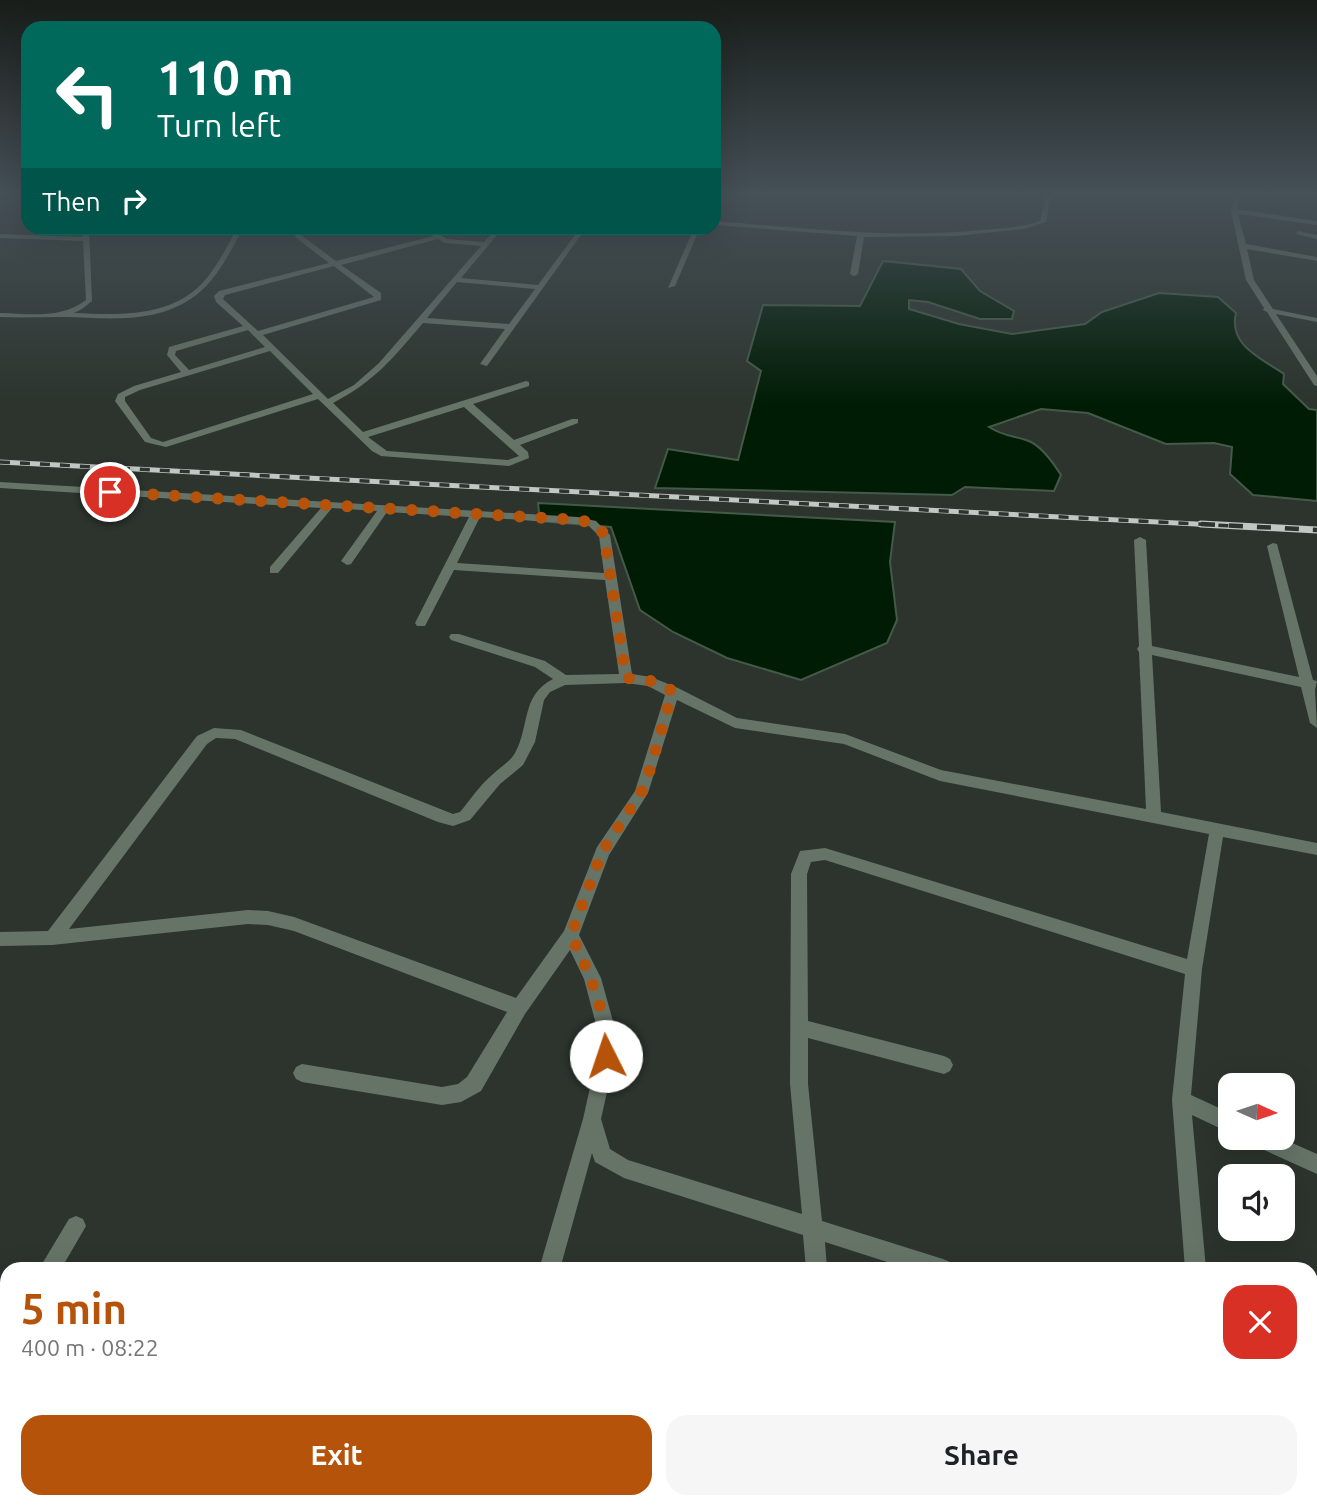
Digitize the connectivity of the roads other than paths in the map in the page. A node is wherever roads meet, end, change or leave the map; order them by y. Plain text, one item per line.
1 (87, 263) edge
2 (221, 263) edge
3 (469, 263) edge
4 (557, 263) edge
5 (681, 263) edge
6 (856, 263) edge
7 (1246, 263) edge
8 (333, 264) joint
9 (854, 274) dead end
10 (455, 280) junction
11 (671, 286) dead end
12 (540, 287) junction
13 (1267, 310) junction
14 (0, 314) edge
15 (62, 315) junction
16 (421, 320) junction
17 (1317, 320) edge
18 (511, 327) junction
19 (253, 330) junction
20 (271, 348) junction
21 (1297, 355) junction
22 (1317, 358) edge
23 (484, 365) dead end
24 (187, 373) junction
25 (1317, 383) edge
26 (526, 384) dead end
27 (324, 399) junction
28 (466, 404) junction
29 (575, 421) dead end
30 (362, 436) junction
31 (513, 444) junction
32 (0, 485) edge
33 (329, 505) junction
34 (384, 508) junction
35 (476, 514) junction
36 (1140, 540) dead end
37 (1273, 546) dead end
38 (346, 561) dead end
39 (450, 566) junction
40 (274, 570) dead end
41 (611, 577) junction
42 (422, 623) dead end
43 (455, 637) dead end
44 (1143, 649) junction
45 (626, 678) junction
46 (563, 680) junction
47 (1312, 685) edge
48 (673, 691) junction
49 (1317, 723) edge
50 (1154, 818) junction
51 (1217, 830) junction
52 (1317, 849) edge
53 (571, 935) junction
54 (51, 938) junction
55 (0, 939) edge
56 (1194, 969) junction
57 (519, 1008) junction
58 (798, 1027) junction
59 (944, 1065) dead end
60 (302, 1073) dead end
61 (1181, 1100) junction
62 (1218, 1117) edge
63 (592, 1119) junction
64 (1287, 1150) edge
65 (1317, 1164) edge
66 (76, 1226) dead end
67 (813, 1227) junction
68 (53, 1262) edge
69 (551, 1262) edge
70 (816, 1262) edge
71 (921, 1262) edge
72 (1195, 1262) edge

1 - 15 lane
2 - 15 lane
3 - 10 street
4 - 12 street
5 - 11 street
6 - 9 street
7 - 13 street
8 - 19 street
8 - 19 street
10 - 12 street
10 - 16 street
12 - 18 street
13 - 17 street
13 - 21 street
14 - 15 lane
16 - 18 street
16 - 27 street
18 - 23 street
19 - 20 street
19 - 24 street
20 - 24 street
20 - 27 street
21 - 22 street
21 - 25 street
24 - 27 street
26 - 28 street
27 - 30 street
28 - 30 street
28 - 31 street
29 - 31 street
30 - 31 street
32 - 33 street
33 - 34 street
33 - 40 street
34 - 35 street
34 - 38 street
35 - 39 street
35 - 41 street
36 - 44 street
37 - 47 street
39 - 41 street
39 - 42 street
41 - 45 street
43 - 46 street
44 - 47 street
44 - 50 street
45 - 46 street
45 - 48 street
46 - 54 street
47 - 49 street
48 - 50 street
48 - 53 street
50 - 51 street
51 - 52 street
51 - 56 street
53 - 57 street
53 - 63 street
54 - 55 street
54 - 57 street
56 - 58 street
56 - 61 street
57 - 60 street
58 - 59 street
58 - 67 street
61 - 62 street
61 - 72 street
63 - 67 street
63 - 69 street
64 - 65 street
66 - 68 street
67 - 70 street
67 - 71 street

